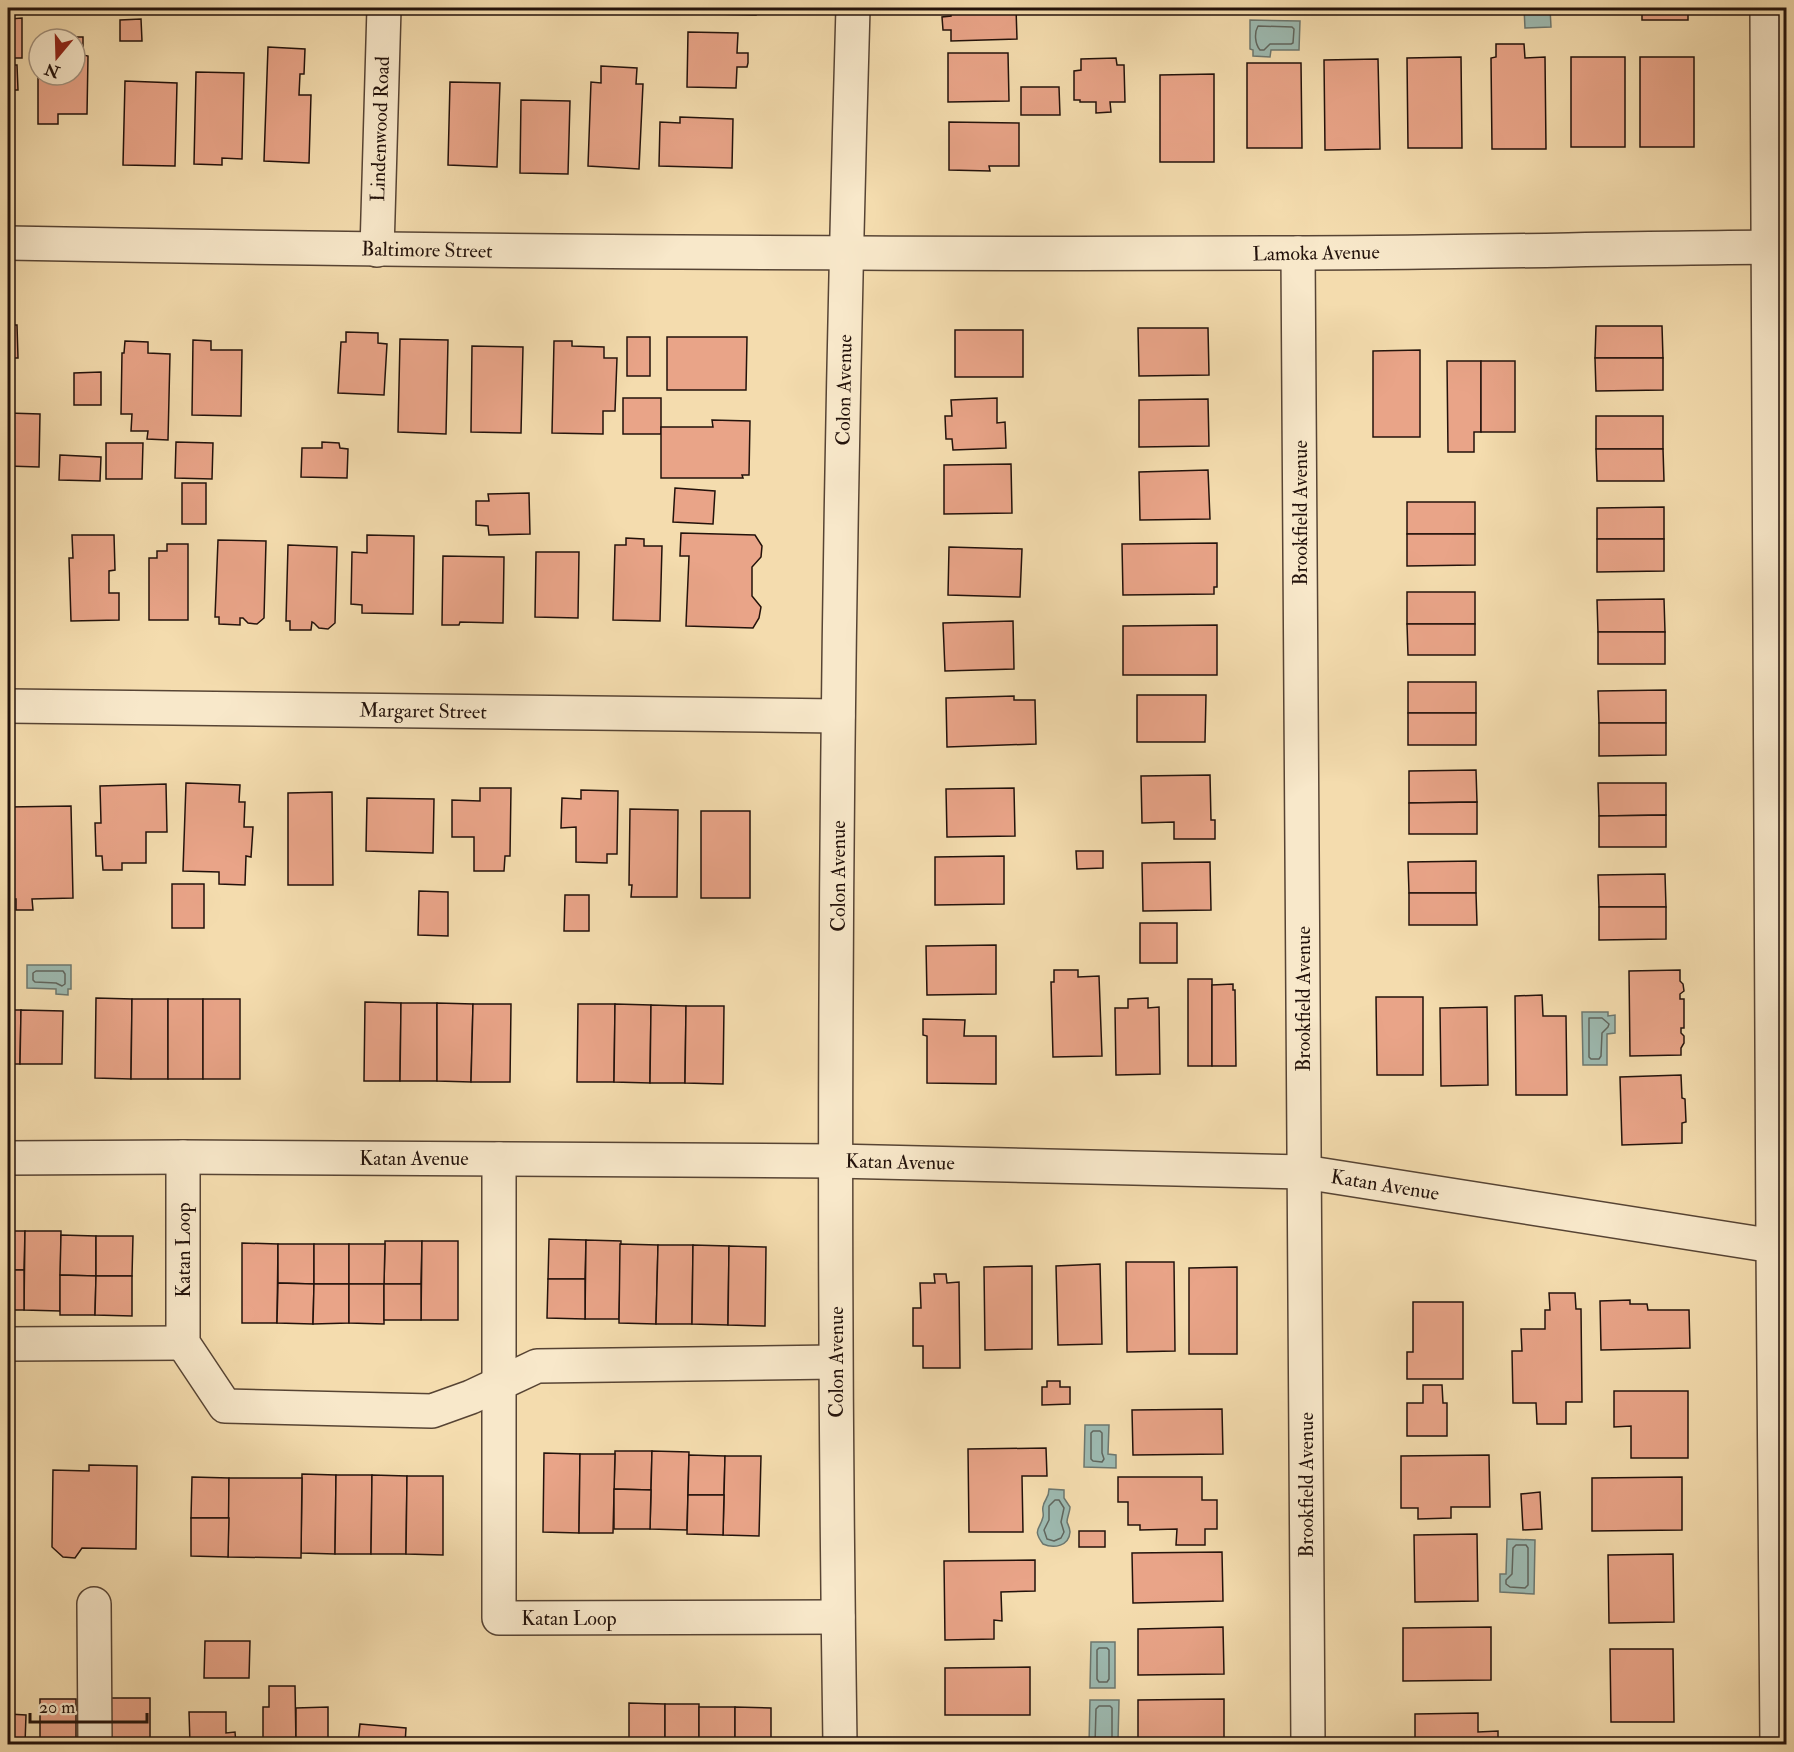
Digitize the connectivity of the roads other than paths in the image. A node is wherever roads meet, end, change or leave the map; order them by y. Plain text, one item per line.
1 (384, 8) edge
2 (853, 8) edge
3 (1767, 8) edge
4 (8, 243) edge
5 (1777, 247) edge
6 (377, 250) junction
7 (846, 253) junction
8 (1298, 253) junction
9 (8, 706) edge
10 (838, 716) junction
11 (183, 1157) junction
12 (8, 1158) edge
13 (498, 1159) junction
14 (835, 1161) junction
15 (1304, 1172) junction
16 (1780, 1247) edge
17 (183, 1343) junction
18 (8, 1344) edge
19 (835, 1362) junction
20 (499, 1383) junction
21 (94, 1604) dead end
22 (838, 1617) junction
23 (1780, 1733) edge
24 (95, 1744) edge
25 (840, 1744) edge
26 (1308, 1744) edge

1 - 6 street, Lindenwood Road
2 - 7 street, Colon Avenue
3 - 5 street
4 - 6 street, Baltimore Street
5 - 8 street, Lamoka Avenue
5 - 16 street
6 - 7 street, Baltimore Street
7 - 8 street, Lamoka Avenue
7 - 10 street, Colon Avenue
8 - 15 street, Brookfield Avenue
9 - 10 street, Margaret Street
10 - 14 street, Colon Avenue
11 - 12 street, Katan Avenue
11 - 13 street, Katan Avenue
11 - 17 street, Katan Loop
13 - 14 street, Katan Avenue
13 - 20 street, Katan Loop
14 - 15 street, Katan Avenue
14 - 19 street, Colon Avenue
15 - 16 street, Katan Avenue
15 - 26 street, Brookfield Avenue
16 - 23 street
17 - 18 street
17 - 20 street
19 - 20 street
19 - 22 street, Colon Avenue
20 - 22 street, Katan Loop
21 - 24 street
22 - 25 street, Colon Avenue

